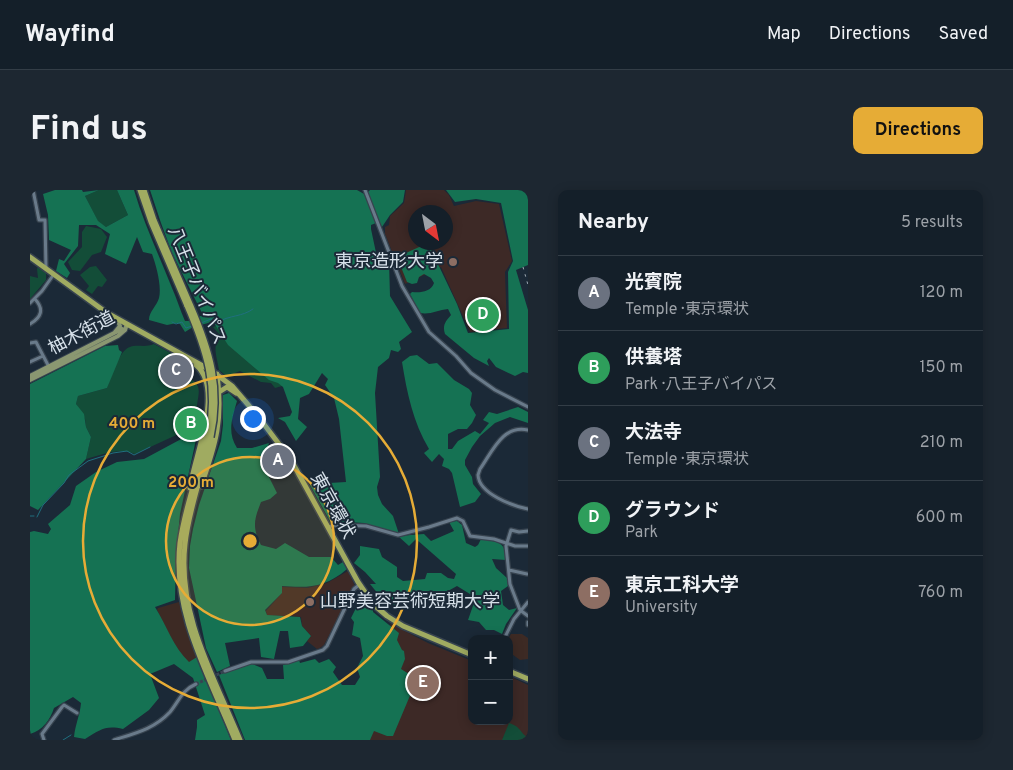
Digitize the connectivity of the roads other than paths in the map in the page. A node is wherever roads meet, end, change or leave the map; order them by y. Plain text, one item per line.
1 (32, 190) edge
2 (140, 190) edge
3 (145, 190) edge
4 (365, 190) edge
5 (30, 257) edge
6 (46, 269) junction
7 (54, 274) junction
8 (35, 299) junction
9 (30, 303) edge
10 (189, 306) junction
11 (116, 318) junction
12 (30, 324) edge
13 (127, 324) junction
14 (30, 343) edge
15 (87, 348) junction
16 (43, 356) junction
17 (191, 359) junction
18 (30, 362) edge
19 (50, 368) junction
20 (214, 373) junction
21 (30, 378) edge
22 (207, 383) junction
23 (219, 392) junction
24 (244, 399) junction
25 (528, 407) edge
26 (528, 430) edge
27 (210, 436) junction
28 (188, 508) junction
29 (528, 509) edge
30 (190, 514) junction
31 (328, 526) junction
32 (528, 531) edge
33 (506, 544) junction
34 (528, 546) edge
35 (509, 570) junction
36 (527, 574) edge
37 (359, 585) junction
38 (528, 602) edge
39 (520, 610) junction
40 (528, 616) edge
41 (506, 635) edge
42 (468, 653) edge
43 (225, 671) tunnel mouth
44 (513, 672) edge
45 (528, 679) edge
46 (196, 684) tunnel mouth
47 (77, 713) dead end
48 (44, 740) edge
49 (114, 740) edge
50 (235, 740) edge
51 (240, 740) edge

1 - 6 street
2 - 10 highway, 八王子バイパス
3 - 10 highway, 八王子バイパス
4 - 25 street
5 - 6 highway
6 - 7 highway
7 - 8 street
7 - 11 highway
8 - 9 street
8 - 12 street
10 - 27 highway, 八王子バイパス, bridge
11 - 13 highway, 東京環状
11 - 15 main road
13 - 15 main road, 柚木街道
13 - 17 highway, 東京環状
13 - 19 main road, 柚木街道
14 - 16 street
15 - 19 main road, 柚木街道
16 - 18 street
16 - 19 street
17 - 20 highway, 東京環状
17 - 22 highway
19 - 21 main road, 柚木街道
20 - 22 highway
20 - 23 highway
20 - 24 highway, 東京環状
22 - 28 highway
23 - 24 highway
23 - 30 highway
24 - 31 highway, 東京環状
26 - 29 street
27 - 28 highway, 八王子バイパス
27 - 30 highway, 八王子バイパス
28 - 50 highway, 八王子バイパス
30 - 51 highway, 八王子バイパス
31 - 33 street
31 - 37 highway, 東京環状
32 - 33 street
33 - 34 street
33 - 35 street
35 - 36 street
35 - 39 street
37 - 42 highway, 東京環状
37 - 43 street
38 - 39 street
39 - 40 street
39 - 41 street
44 - 45 highway
46 - 49 street
47 - 48 street

